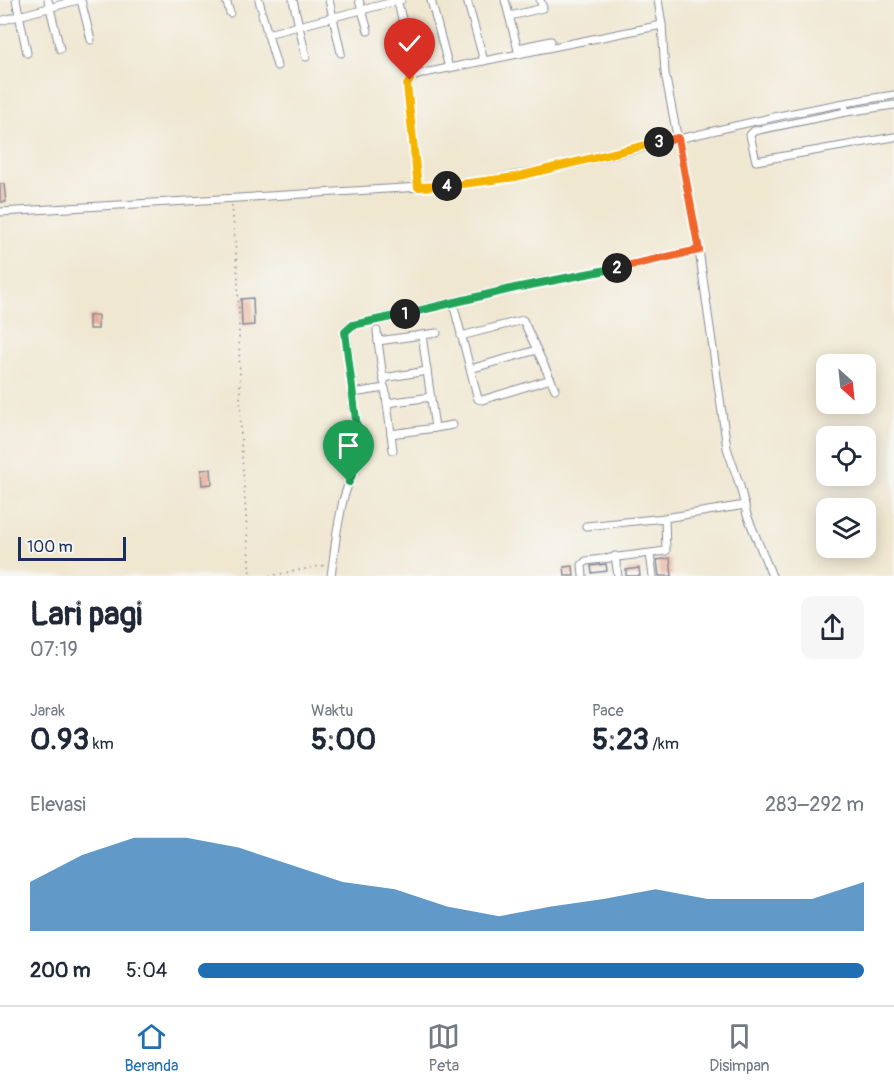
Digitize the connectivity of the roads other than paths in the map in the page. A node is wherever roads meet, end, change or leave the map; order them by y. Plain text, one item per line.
1 (16, 0) edge
2 (80, 0) edge
3 (226, 0) edge
4 (292, 0) edge
5 (328, 0) edge
6 (359, 0) edge
7 (398, 0) edge
8 (431, 0) edge
9 (467, 0) edge
10 (505, 0) edge
11 (540, 0) edge
12 (658, 0) edge
13 (48, 4) edge
14 (260, 7) edge
15 (361, 10) junction
16 (230, 13) dead end
17 (19, 16) junction
18 (510, 16) junction
19 (333, 18) junction
20 (0, 21) edge
21 (662, 25) junction
22 (299, 26) junction
23 (368, 31) dead end
24 (267, 34) junction
25 (91, 39) dead end
26 (551, 41) dead end
27 (60, 49) dead end
28 (518, 51) junction
29 (27, 53) dead end
30 (341, 53) dead end
31 (306, 57) dead end
32 (483, 61) junction
33 (277, 66) dead end
34 (449, 68) junction
35 (417, 75) junction
36 (894, 95) edge
37 (844, 102) junction
38 (894, 105) edge
39 (846, 112) junction
40 (894, 136) edge
41 (678, 138) junction
42 (418, 187) junction
43 (0, 212) edge
44 (544, 281) road end
45 (453, 303) junction
46 (377, 330) dead end
47 (437, 333) dead end
48 (422, 335) junction
49 (461, 336) junction
50 (378, 341) junction
51 (537, 350) junction
52 (470, 369) junction
53 (427, 372) junction
54 (383, 378) junction
55 (550, 379) junction
56 (385, 388) junction
57 (555, 389) dead end
58 (353, 393) junction
59 (430, 397) junction
60 (387, 403) junction
61 (453, 425) dead end
62 (435, 428) junction
63 (391, 434) junction
64 (393, 450) dead end
65 (745, 505) junction
66 (665, 518) junction
67 (586, 526) dead end
68 (650, 554) junction
69 (615, 556) junction
70 (331, 576) edge
71 (583, 576) edge
72 (618, 576) edge
73 (652, 576) edge
74 (772, 576) edge

1 - 17 street
2 - 13 street
2 - 25 street
3 - 16 street
4 - 22 street
5 - 19 street
6 - 15 street
7 - 15 street
7 - 35 street
8 - 34 street
9 - 32 street
10 - 18 street
11 - 18 street
12 - 21 street
13 - 17 street
13 - 27 street
14 - 24 street
15 - 19 street
15 - 23 street
17 - 20 street
17 - 29 street
18 - 28 street
19 - 22 street
19 - 30 street
21 - 28 street
21 - 41 street
22 - 24 street
22 - 31 street
24 - 33 street
26 - 28 street
28 - 32 street
32 - 34 street
34 - 35 street
35 - 42 street
36 - 37 street
37 - 39 street
37 - 41 street
38 - 39 street
39 - 40 street
41 - 42 street
41 - 65 street
42 - 43 street
44 - 45 street
45 - 49 street
45 - 58 street
46 - 50 street
47 - 48 street
48 - 50 street
48 - 53 street
49 - 51 street
49 - 52 street
50 - 54 street
51 - 52 street
51 - 55 street
52 - 55 street
53 - 54 street
53 - 59 street
54 - 56 street
55 - 57 street
56 - 58 street
56 - 60 street
58 - 70 street
59 - 60 street
59 - 62 street
60 - 63 street
61 - 62 street
62 - 63 street
63 - 64 street
65 - 66 street
65 - 74 street
66 - 67 street
66 - 68 street
68 - 69 street
68 - 73 street
69 - 71 street
69 - 72 street

